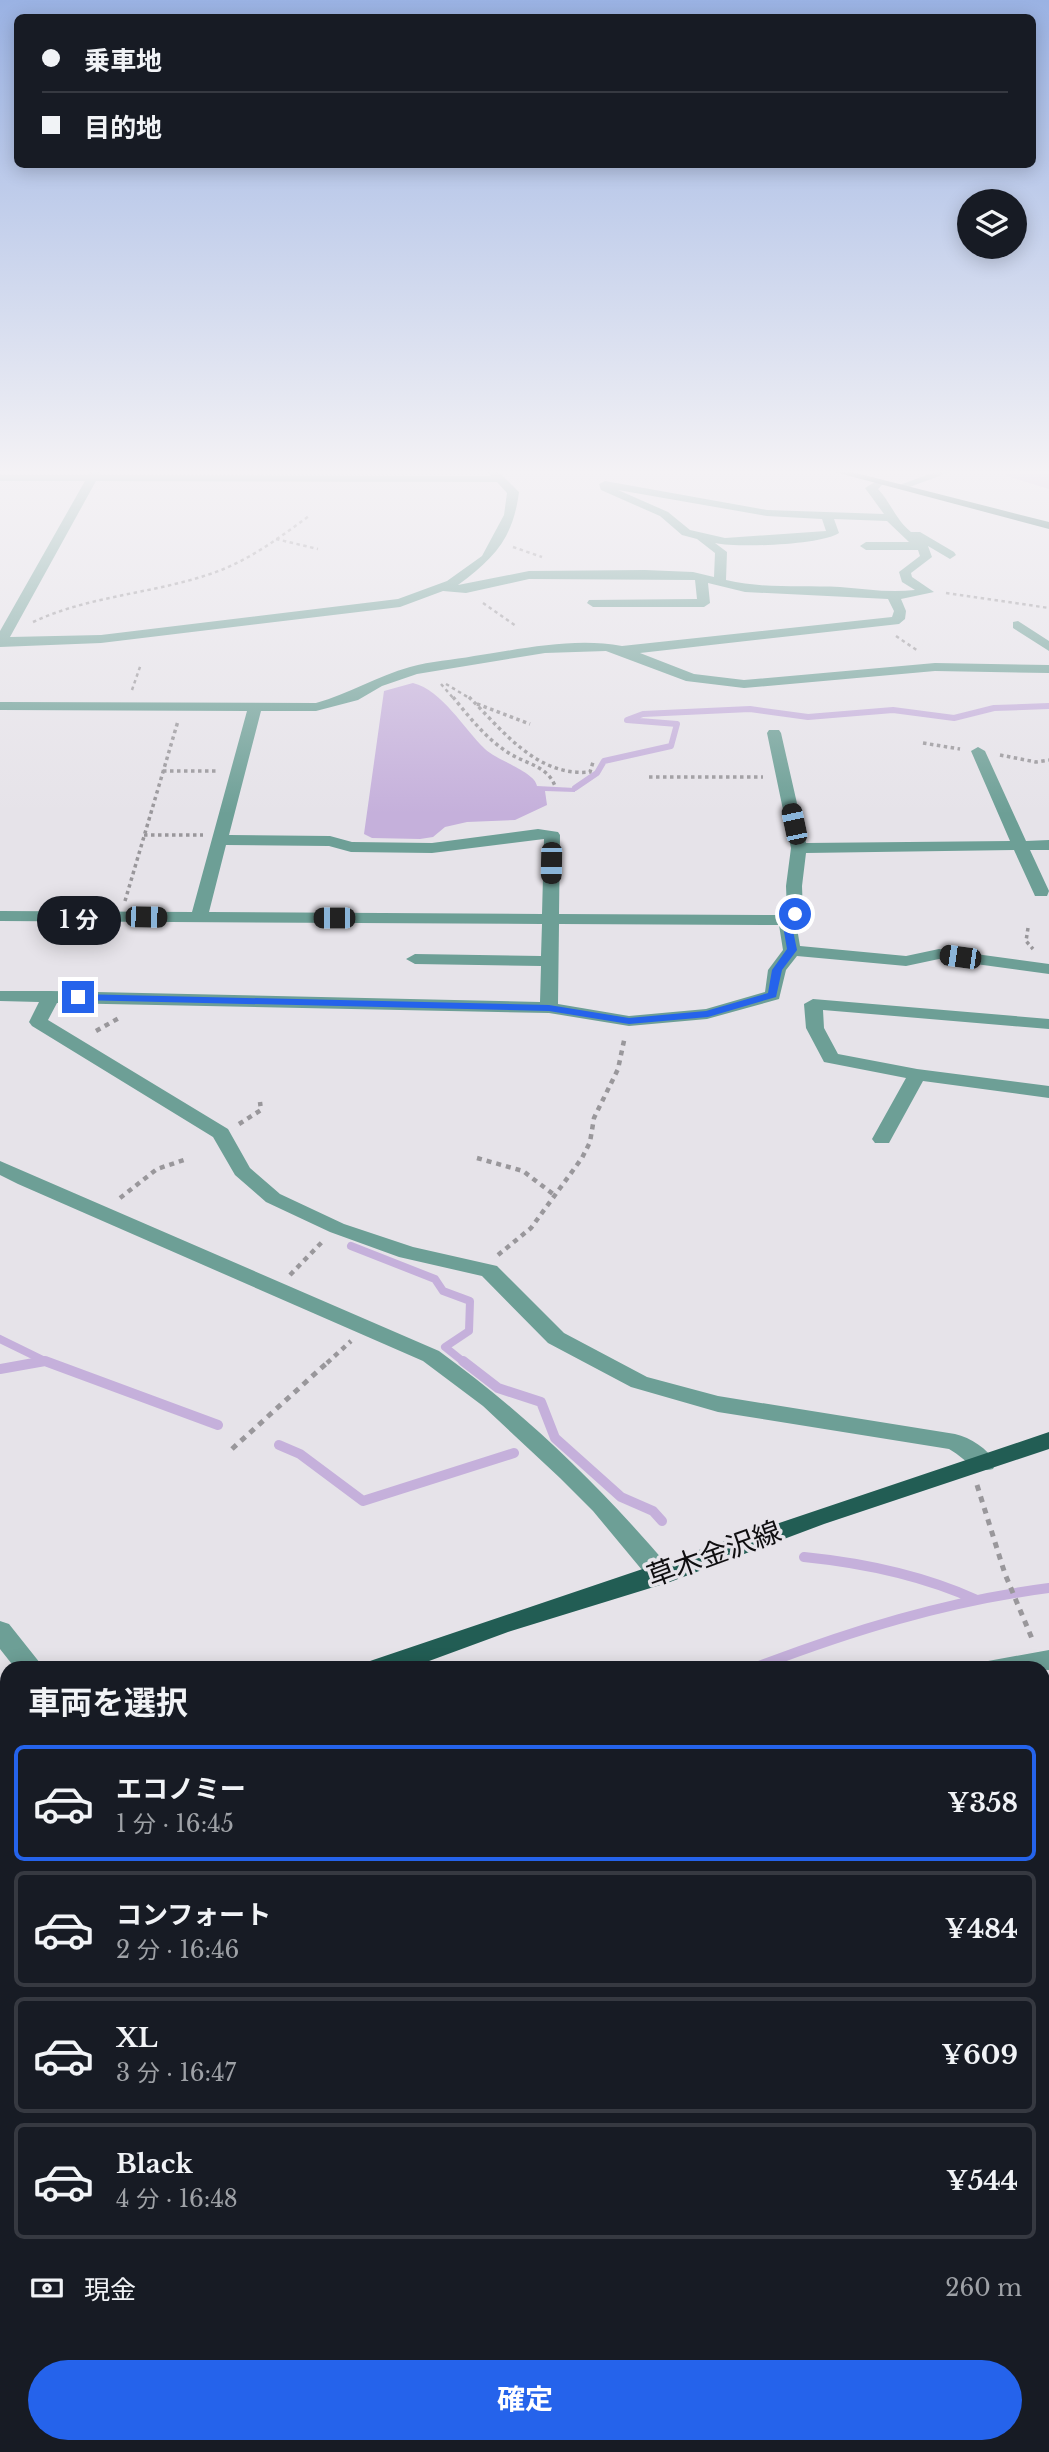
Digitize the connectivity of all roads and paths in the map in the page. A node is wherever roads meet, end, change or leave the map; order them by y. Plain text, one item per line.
1 (32, 585) edge
2 (151, 585) edge
3 (448, 585) edge
4 (480, 585) edge
5 (659, 585) edge
6 (702, 585) edge
7 (734, 585) edge
8 (808, 585) edge
9 (917, 585) edge
10 (444, 588) junction
11 (463, 589) junction
12 (929, 592) junction
13 (810, 593) junction
14 (893, 596) junction
15 (593, 603) dead end
16 (660, 603) junction
17 (1049, 608) edge
18 (877, 622) junction
19 (1018, 625) dead end
20 (516, 626) dead end
21 (2, 640) edge
22 (1049, 647) edge
23 (622, 650) junction
24 (141, 664) dead end
25 (932, 667) junction
26 (1049, 669) edge
27 (407, 673) junction
28 (441, 683) junction
29 (477, 704) junction
30 (0, 706) edge
31 (126, 707) junction
32 (182, 707) junction
33 (256, 708) junction
34 (530, 724) dead end
35 (774, 733) dead end
36 (978, 751) dead end
37 (593, 762) dead end
38 (163, 771) junction
39 (239, 771) junction
40 (649, 777) dead end
41 (784, 777) junction
42 (555, 786) dead end
43 (144, 835) junction
44 (220, 838) junction
45 (1049, 845) edge
46 (1017, 846) junction
47 (799, 848) junction
48 (1041, 892) dead end
49 (0, 916) edge
50 (120, 917) junction
51 (199, 918) junction
52 (551, 919) junction
53 (787, 920) junction
54 (792, 950) junction
55 (415, 959) dead end
56 (550, 961) junction
57 (1049, 969) edge
58 (0, 996) edge
59 (51, 996) junction
60 (549, 1008) junction
61 (625, 1020) junction
62 (1049, 1024) edge
63 (917, 1075) junction
64 (1049, 1092) edge
65 (260, 1102) dead end
66 (221, 1133) junction
67 (882, 1139) dead end
68 (477, 1158) dead end
69 (184, 1160) dead end
70 (0, 1167) edge
71 (553, 1194) junction
72 (101, 1213) junction
73 (337, 1228) junction
74 (489, 1271) junction
75 (278, 1288) junction
76 (367, 1327) junction
77 (1049, 1440) edge
78 (232, 1449) dead end
79 (974, 1466) junction
80 (661, 1575) junction
81 (0, 1631) edge
82 (25, 1661) edge
83 (399, 1661) edge
84 (1045, 1661) edge

1 - 21 street
2 - 21 path
3 - 10 street
4 - 11 street
5 - 16 street
6 - 16 street
7 - 13 street
8 - 13 street
9 - 12 street
10 - 11 street
10 - 21 street
11 - 20 path
12 - 14 street
12 - 17 path
13 - 14 street
14 - 18 street
15 - 16 street
18 - 23 street
18 - 25 path
19 - 22 street
23 - 25 street
23 - 27 street
24 - 31 path
25 - 26 street
27 - 28 path
27 - 33 street
28 - 29 path
28 - 42 path
29 - 34 path
29 - 37 path
30 - 31 street
31 - 32 street
32 - 33 street
32 - 38 path
33 - 39 street
35 - 41 street
36 - 46 street
38 - 39 path
38 - 43 path
39 - 44 street
40 - 41 path
41 - 47 street
43 - 44 path
43 - 50 path
44 - 51 street
44 - 52 street
45 - 46 street
46 - 47 street
46 - 48 street
47 - 53 street
49 - 50 street
50 - 51 street
51 - 52 street
52 - 53 street
52 - 56 street
53 - 54 street
54 - 57 street
54 - 61 street
55 - 56 street
56 - 60 street
58 - 59 street
59 - 60 street
59 - 66 street
60 - 61 street
61 - 71 path
62 - 63 street
63 - 64 street
63 - 67 street
65 - 66 path
66 - 73 street
68 - 71 path
69 - 72 path
70 - 72 street
71 - 74 path
72 - 75 street
73 - 74 street
73 - 75 path
74 - 79 street
75 - 76 street
76 - 78 path
76 - 80 street
77 - 79 main road, 草木金沢線
79 - 80 main road, 草木金沢線
79 - 84 path
80 - 83 main road, 草木金沢線
81 - 82 street

